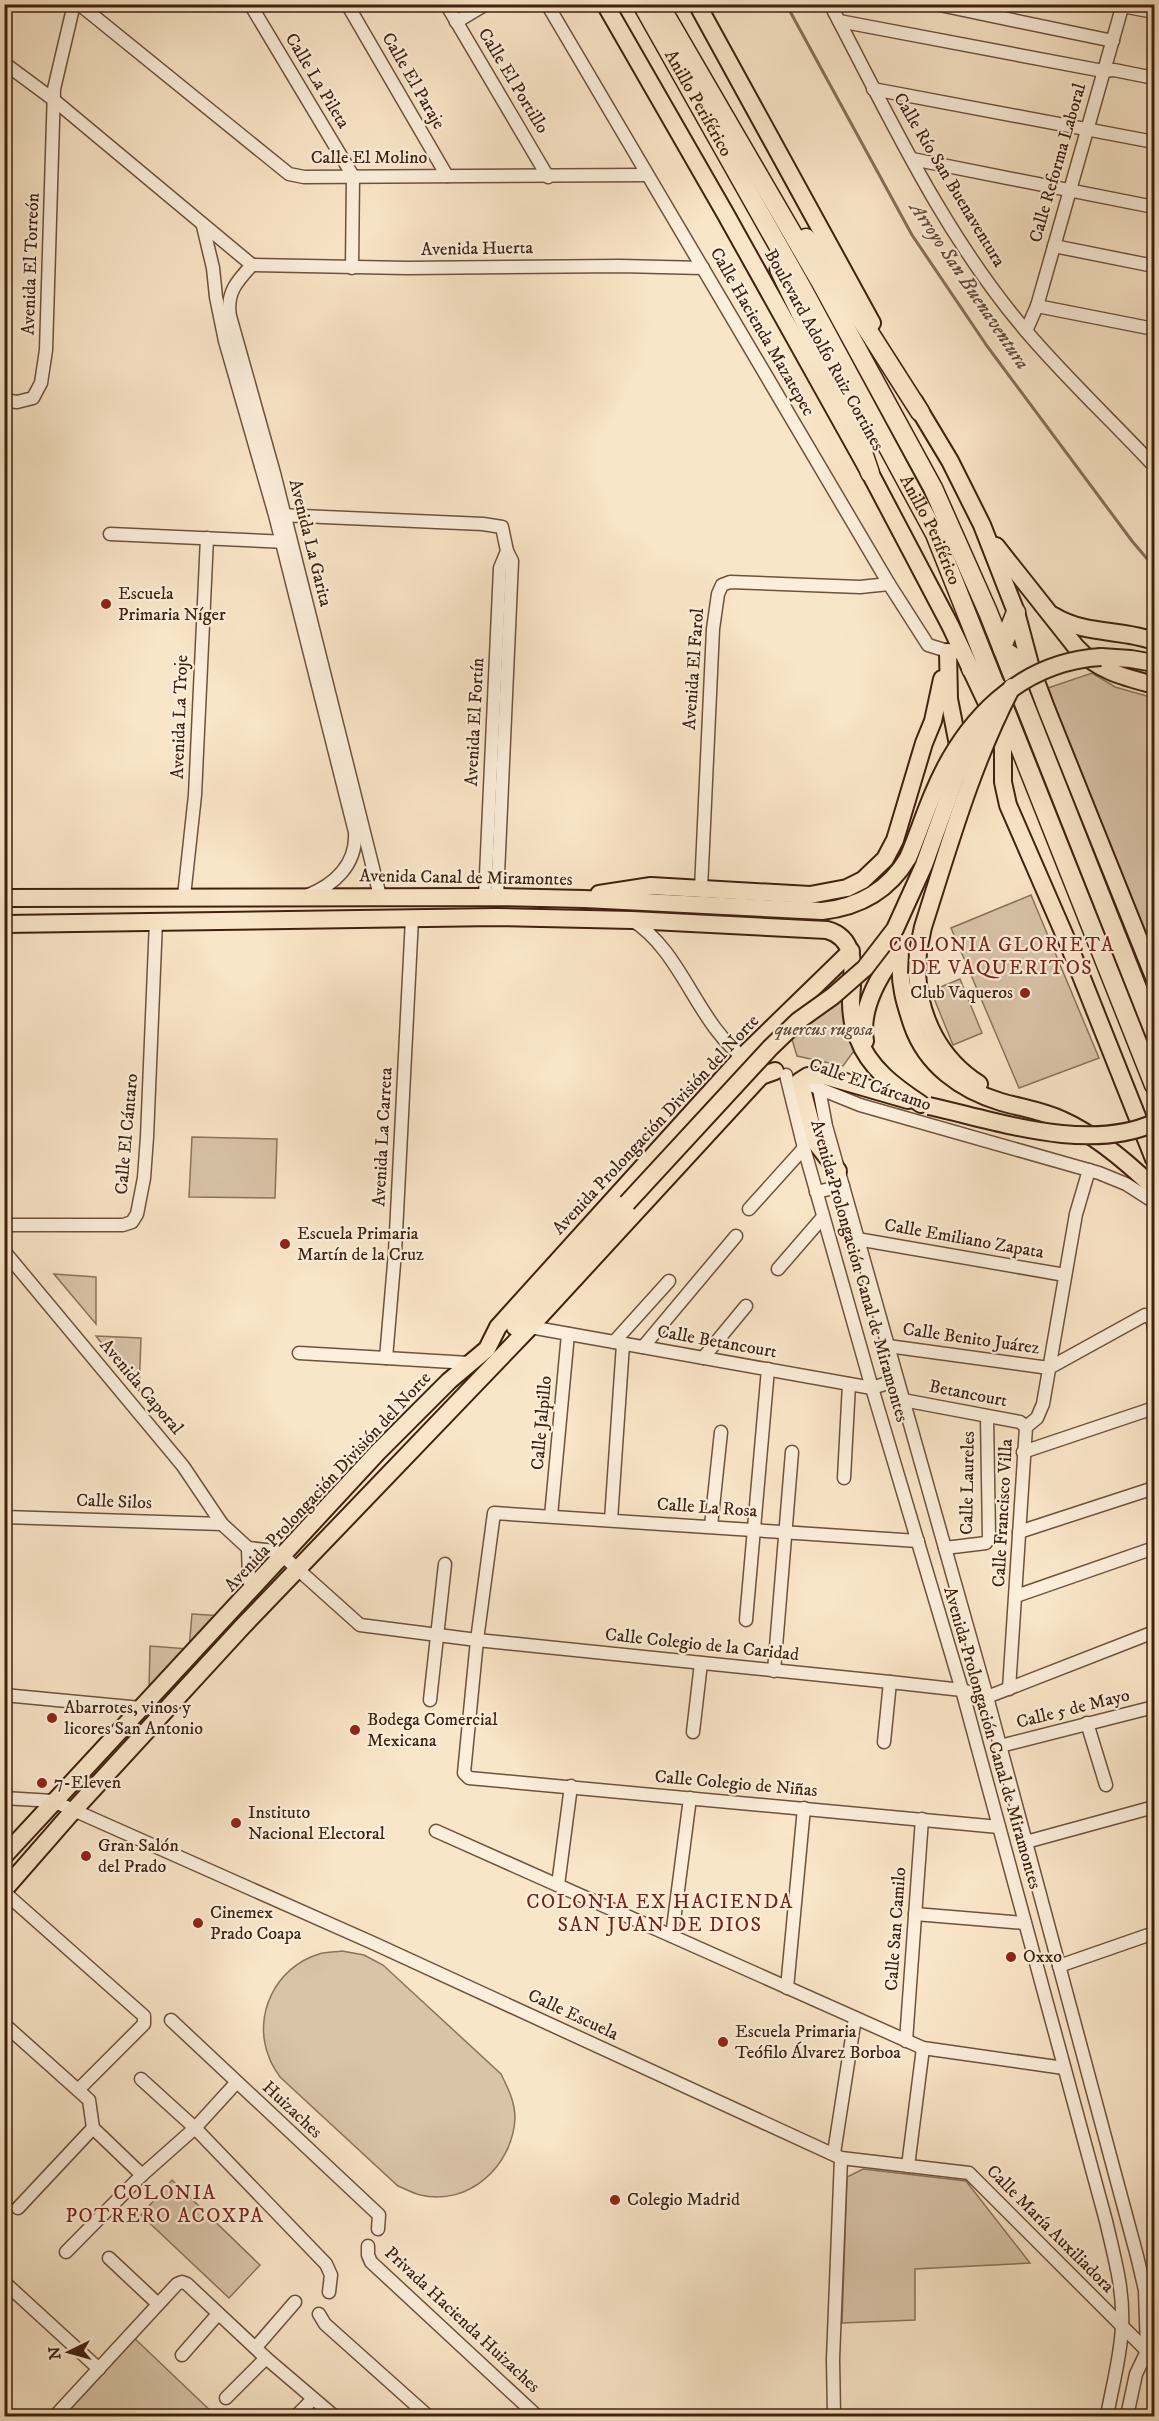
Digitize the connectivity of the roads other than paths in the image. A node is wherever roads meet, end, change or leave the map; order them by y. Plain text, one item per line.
1 (74, 4) edge
2 (79, 4) edge
3 (250, 4) edge
4 (347, 4) edge
5 (446, 4) edge
6 (486, 4) edge
7 (547, 4) edge
8 (605, 4) edge
9 (642, 4) edge
10 (659, 4) edge
11 (697, 4) edge
12 (830, 4) edge
13 (935, 4) edge
14 (1123, 5) edge
15 (1155, 12) edge
16 (839, 21) junction
17 (456, 22) junction
18 (1113, 40) junction
19 (4, 63) edge
20 (1103, 71) junction
21 (1155, 78) edge
22 (873, 88) junction
23 (54, 100) junction
24 (1086, 130) junction
25 (1155, 142) edge
26 (912, 159) junction
27 (732, 163) junction
28 (647, 175) junction
29 (353, 176) junction
30 (447, 176) junction
31 (548, 177) junction
32 (1069, 191) junction
33 (1155, 207) edge
34 (782, 216) junction
35 (203, 226) junction
36 (1054, 246) junction
37 (252, 265) junction
38 (1155, 266) edge
39 (352, 268) junction
40 (703, 268) junction
41 (1037, 306) junction
42 (1155, 329) edge
43 (1026, 331) junction
44 (4, 400) edge
45 (920, 412) junction
46 (1155, 466) edge
47 (870, 473) junction
48 (279, 515) junction
49 (982, 525) junction
50 (110, 534) dead end
51 (207, 538) junction
52 (286, 542) junction
53 (889, 585) junction
54 (1016, 612) junction
55 (1050, 614) junction
56 (1155, 641) edge
57 (1002, 648) junction
58 (961, 658) junction
59 (1155, 663) edge
60 (1031, 668) junction
61 (1155, 685) edge
62 (1004, 687) junction
63 (995, 713) junction
64 (701, 889) junction
65 (184, 896) junction
66 (304, 896) junction
67 (380, 896) junction
68 (491, 897) junction
69 (4, 898) edge
70 (584, 899) junction
71 (412, 918) junction
72 (632, 920) junction
73 (156, 921) junction
74 (4, 924) edge
75 (907, 936) junction
76 (851, 951) junction
77 (1155, 977) edge
78 (1155, 1031) edge
79 (742, 1057) junction
80 (872, 1064) junction
81 (727, 1073) junction
82 (787, 1076) junction
83 (1155, 1085) edge
84 (819, 1089) junction
85 (746, 1092) junction
86 (925, 1105) junction
87 (1016, 1105) junction
88 (1155, 1123) edge
89 (804, 1148) junction
90 (1155, 1159) edge
91 (1089, 1170) junction
92 (840, 1179) junction
93 (1155, 1188) edge
94 (816, 1192) junction
95 (1155, 1202) edge
96 (749, 1209) dead end
97 (823, 1217) junction
98 (4, 1225) edge
99 (736, 1236) dead end
100 (857, 1239) junction
101 (4, 1251) edge
102 (778, 1269) dead end
103 (1065, 1275) junction
104 (669, 1281) dead end
105 (746, 1306) dead end
106 (530, 1327) junction
107 (1155, 1331) edge
108 (568, 1334) junction
109 (618, 1343) junction
110 (888, 1346) junction
111 (643, 1347) junction
112 (487, 1348) junction
113 (299, 1353) dead end
114 (386, 1358) junction
115 (703, 1358) junction
116 (469, 1363) junction
117 (1049, 1368) junction
118 (768, 1369) junction
119 (897, 1380) junction
120 (849, 1384) junction
121 (872, 1388) junction
122 (903, 1400) junction
123 (1155, 1408) edge
124 (987, 1417) junction
125 (1026, 1427) junction
126 (721, 1432) dead end
127 (382, 1448) junction
128 (792, 1452) dead end
129 (1023, 1452) junction
130 (396, 1466) junction
131 (844, 1478) dead end
132 (1155, 1488) edge
133 (551, 1516) junction
134 (4, 1517) edge
135 (611, 1520) junction
136 (222, 1524) junction
137 (711, 1526) junction
138 (754, 1529) junction
139 (786, 1532) junction
140 (1019, 1532) junction
141 (918, 1541) junction
142 (248, 1548) junction
143 (945, 1548) junction
144 (1155, 1548) edge
145 (283, 1556) junction
146 (445, 1564) dead end
147 (297, 1568) junction
148 (249, 1592) junction
149 (1016, 1596) junction
150 (259, 1608) junction
151 (231, 1612) junction
152 (746, 1620) dead end
153 (243, 1626) junction
154 (1155, 1632) edge
155 (438, 1635) junction
156 (477, 1640) junction
157 (701, 1663) junction
158 (774, 1671) junction
159 (890, 1682) junction
160 (1008, 1689) junction
161 (962, 1690) junction
162 (4, 1695) edge
163 (987, 1697) junction
164 (430, 1700) dead end
165 (1155, 1707) edge
166 (141, 1708) junction
167 (1087, 1723) junction
168 (693, 1732) dead end
169 (884, 1742) dead end
170 (1000, 1746) junction
171 (1106, 1785) dead end
172 (571, 1786) junction
173 (4, 1798) edge
174 (690, 1798) junction
175 (53, 1801) junction
176 (1155, 1807) edge
177 (804, 1808) junction
178 (73, 1811) junction
179 (922, 1819) junction
180 (999, 1827) junction
181 (436, 1831) dead end
182 (1026, 1842) junction
183 (4, 1856) edge
184 (558, 1885) junction
185 (4, 1891) edge
186 (915, 1914) junction
187 (1025, 1923) junction
188 (1155, 1933) edge
189 (672, 1936) junction
190 (1059, 1966) junction
191 (788, 1988) junction
192 (855, 2018) junction
193 (171, 2020) dead end
194 (4, 2024) edge
195 (906, 2040) junction
196 (923, 2048) junction
197 (1064, 2068) junction
198 (141, 2079) dead end
199 (236, 2083) junction
200 (78, 2090) junction
201 (93, 2128) junction
202 (195, 2128) junction
203 (4, 2155) edge
204 (837, 2156) junction
205 (4, 2160) edge
206 (908, 2166) junction
207 (142, 2175) junction
208 (18, 2208) dead end
209 (378, 2229) dead end
210 (368, 2246) dead end
211 (66, 2252) dead end
212 (109, 2258) dead end
213 (4, 2282) edge
214 (329, 2292) dead end
215 (295, 2302) dead end
216 (158, 2304) junction
217 (218, 2314) junction
218 (320, 2314) dead end
219 (1122, 2328) junction
220 (256, 2348) junction
221 (1147, 2351) junction
222 (182, 2355) dead end
223 (266, 2358) junction
224 (99, 2369) junction
225 (226, 2398) dead end
226 (313, 2399) junction
227 (55, 2416) edge
228 (296, 2416) edge
229 (334, 2416) edge
230 (428, 2416) edge
231 (537, 2416) edge
232 (834, 2416) edge
233 (1107, 2416) edge
234 (1127, 2416) edge

1 - 23 street
2 - 29 street, Calle El Molino
3 - 29 street, Calle La Pileta
4 - 30 street, Calle El Paraje
5 - 17 street, Calle El Portillo
6 - 17 street
7 - 28 street, Calle Hacienda Mazatepec
8 - 47 main road, Boulevard Adolfo Ruiz Cortines
9 - 27 highway, Anillo Periférico
10 - 34 highway, Anillo Periférico
11 - 45 main road
12 - 16 street, Calle Río San Buenaventura
13 - 18 street
14 - 15 street
14 - 18 street, Calle Reforma Laboral
16 - 20 street
16 - 22 street, Calle Río San Buenaventura
17 - 31 street, Calle El Portillo
18 - 20 street, Calle Reforma Laboral
19 - 23 street
20 - 21 street
20 - 24 street, Calle Reforma Laboral
22 - 24 street
22 - 26 street, Calle Río San Buenaventura
23 - 35 street
23 - 44 street, Avenida El Torreón
24 - 25 street
24 - 32 street, Calle Reforma Laboral
26 - 32 street
26 - 43 street, Calle Río San Buenaventura
27 - 47 highway
27 - 62 highway, Anillo Periférico
28 - 31 street, Calle El Molino
28 - 40 street, Calle Hacienda Mazatepec
29 - 30 street, Calle El Molino
29 - 39 street
30 - 31 street, Calle El Molino
32 - 33 street
32 - 36 street, Calle Reforma Laboral
34 - 45 highway
34 - 57 highway, Anillo Periférico
35 - 37 street
35 - 48 street, Avenida La Garita
36 - 38 street
36 - 41 street, Calle Reforma Laboral
37 - 39 street, Avenida Huerta
37 - 48 street, Avenida La Garita
39 - 40 street, Avenida Huerta
40 - 53 street, Calle Hacienda Mazatepec
41 - 42 street
41 - 43 street, Calle Reforma Laboral
43 - 46 street, Calle Río San Buenaventura
45 - 49 main road
47 - 58 main road, Boulevard Adolfo Ruiz Cortines
48 - 52 street, Avenida La Garita
48 - 68 street, Avenida El Fortín
49 - 54 main road
49 - 55 main road
50 - 51 street
51 - 52 street
51 - 65 street, Avenida La Troje
52 - 66 street, Avenida La Garita
52 - 67 street, Avenida La Garita
53 - 58 street, Calle Hacienda Mazatepec
53 - 64 street, Avenida El Farol
54 - 57 highway
54 - 60 main road
55 - 56 main road
55 - 61 main road
57 - 60 highway
57 - 78 highway, Anillo Periférico
58 - 62 highway
58 - 63 main road, Boulevard Adolfo Ruiz Cortines
58 - 64 main road
58 - 75 main road
59 - 62 main road, Avenida Canal de Miramontes, bridge
60 - 77 main road
62 - 63 highway
62 - 70 main road, Avenida Canal de Miramontes, bridge
62 - 83 highway, Anillo Periférico
63 - 87 main road, bridge
63 - 90 main road, Boulevard Adolfo Ruiz Cortines
63 - 112 main road, bridge
64 - 70 main road
65 - 66 main road, Avenida Canal de Miramontes
65 - 69 main road, Avenida Canal de Miramontes
66 - 67 main road, Avenida Canal de Miramontes
67 - 68 main road, Avenida Canal de Miramontes
68 - 70 main road, Avenida Canal de Miramontes
71 - 72 main road
71 - 73 main road
71 - 114 street, Avenida La Carreta
72 - 76 main road
72 - 79 street, Calle El Cárcamo
73 - 74 main road
73 - 98 street, Calle El Cántaro
75 - 80 main road
75 - 87 main road
76 - 79 main road, Avenida Prolongación División del Norte
76 - 80 main road
79 - 81 main road, Avenida Prolongación División del Norte
79 - 82 street, Calle El Cárcamo
80 - 86 main road
81 - 85 main road
81 - 112 main road, Avenida Prolongación División del Norte
82 - 84 street, Calle El Cárcamo
82 - 85 main road, Avenida Prolongación División del Norte
82 - 86 main road
82 - 89 street, Avenida Prolongación Canal de Miramontes
82 - 92 main road
84 - 91 street, Calle El Cárcamo
84 - 92 street, Avenida Prolongación Canal de Miramontes
85 - 106 main road, Avenida Prolongación División del Norte
86 - 88 main road, bridge
87 - 93 main road
89 - 94 street, Avenida Prolongación Canal de Miramontes
89 - 96 street
91 - 95 street, Calle El Cárcamo
91 - 103 street, Calle Francisco Villa
92 - 94 street
92 - 100 street, Avenida Prolongación Canal de Miramontes
94 - 97 street, Avenida Prolongación Canal de Miramontes
97 - 102 street
97 - 121 street, Avenida Prolongación Canal de Miramontes
99 - 111 street
100 - 103 street, Calle Emiliano Zapata
100 - 110 street, Avenida Prolongación Canal de Miramontes
101 - 136 street, Avenida Caporal
103 - 117 street, Calle Francisco Villa
104 - 109 street
105 - 115 street
106 - 108 street, Calle Betancourt
106 - 130 main road, Avenida Prolongación División del Norte
107 - 117 street
108 - 109 street, Calle Betancourt
108 - 133 street, Calle Jalpillo
109 - 111 street, Calle Betancourt
109 - 135 street
110 - 117 street, Calle Benito Juárez
110 - 119 street, Avenida Prolongación Canal de Miramontes
111 - 115 street, Calle Betancourt
112 - 116 main road, Avenida Prolongación División del Norte
113 - 114 street
114 - 116 street
115 - 118 street, Calle Betancourt
116 - 127 main road, Avenida Prolongación División del Norte
117 - 125 street, Calle Francisco Villa
118 - 120 street, Calle Betancourt
118 - 138 street
119 - 121 street, Calle Betancourt
119 - 122 street, Avenida Prolongación Canal de Miramontes
120 - 121 street, Calle Betancourt
120 - 131 street
121 - 141 street, Avenida Prolongación Canal de Miramontes
122 - 124 street, Betancourt
122 - 143 street, Avenida Prolongación Canal de Miramontes
123 - 129 street
124 - 125 street, Betancourt
124 - 143 street, Calle Laureles
125 - 129 street, Calle Francisco Villa
126 - 137 street
127 - 130 main road
127 - 145 main road, Avenida Prolongación División del Norte
128 - 139 street
129 - 140 street, Calle Francisco Villa
130 - 147 main road, Avenida Prolongación División del Norte
132 - 140 street
133 - 135 street, Calle La Rosa
133 - 156 street, Calle La Rosa
134 - 136 street, Calle Silos
135 - 137 street, Calle La Rosa
136 - 142 street, Avenida Caporal
137 - 138 street, Calle La Rosa
138 - 139 street, Calle La Rosa
138 - 152 street
139 - 141 street, Calle La Rosa
139 - 158 street
140 - 149 street, Calle Francisco Villa
141 - 161 street, Avenida Prolongación Canal de Miramontes
142 - 145 street
142 - 148 street
143 - 163 street, Avenida Prolongación Canal de Miramontes
144 - 149 street
145 - 147 street, Calle Colegio de la Caridad
145 - 148 main road, Avenida Prolongación División del Norte
146 - 155 street
147 - 150 main road, Avenida Prolongación División del Norte
147 - 155 street, Calle Colegio de la Caridad
148 - 150 main road
148 - 151 main road, Avenida Prolongación División del Norte
149 - 160 street, Calle Francisco Villa
150 - 153 main road, Avenida Prolongación División del Norte
151 - 153 main road
151 - 166 main road, Avenida Prolongación División del Norte
153 - 178 main road, Avenida Prolongación División del Norte
154 - 160 street
155 - 156 street, Calle Colegio de la Caridad
155 - 164 street
156 - 157 street, Calle Colegio de la Caridad
156 - 172 street, Calle Colegio de Niñas
157 - 158 street, Calle Colegio de la Caridad
157 - 168 street
158 - 159 street, Calle Colegio de la Caridad
159 - 161 street, Calle Colegio de la Caridad
159 - 169 street
160 - 163 street
161 - 163 street, Calle Colegio de la Caridad
161 - 180 street, Avenida Prolongación Canal de Miramontes
162 - 166 street
163 - 170 street, Avenida Prolongación Canal de Miramontes
165 - 167 street, Calle 5 de Mayo
166 - 175 main road, Avenida Prolongación División del Norte
167 - 170 street, Calle 5 de Mayo
167 - 171 street
170 - 182 street, Avenida Prolongación Canal de Miramontes
172 - 174 street, Calle Colegio de Niñas
172 - 184 street
173 - 175 street
174 - 177 street, Calle Colegio de Niñas
174 - 189 street
175 - 178 street, Calle Escuela
175 - 183 main road, Avenida Prolongación División del Norte
176 - 182 street
177 - 179 street, Calle Colegio de Niñas
177 - 191 street
178 - 185 main road, Avenida Prolongación División del Norte
178 - 204 street, Calle Escuela
179 - 180 street, Calle Colegio de Niñas
179 - 186 street, Calle San Camilo
180 - 187 street, Avenida Prolongación Canal de Miramontes
181 - 184 street
182 - 190 street, Avenida Prolongación Canal de Miramontes
184 - 189 street
185 - 200 street
186 - 187 street
186 - 195 street, Calle San Camilo
187 - 197 street, Avenida Prolongación Canal de Miramontes
188 - 190 street
189 - 191 street
190 - 221 street, Avenida Prolongación Canal de Miramontes
191 - 192 street
192 - 195 street
192 - 204 street
193 - 199 street, Huizaches
194 - 200 street
195 - 196 street
196 - 197 street
196 - 206 street
197 - 219 street, Avenida Prolongación Canal de Miramontes
198 - 202 street
199 - 202 street
199 - 209 street, Huizaches
200 - 201 street
201 - 207 street
201 - 208 street
202 - 207 street
202 - 214 street
203 - 205 street
204 - 206 street, Calle María Auxiliadora
204 - 232 street
206 - 219 street, Calle María Auxiliadora
207 - 211 street
210 - 231 street, Privada Hacienda Huizaches
212 - 216 street
213 - 224 street
215 - 220 street
216 - 217 street
216 - 224 street
217 - 220 street
217 - 222 street
218 - 230 street
219 - 221 street, Calle María Auxiliadora
219 - 233 street, Avenida Prolongación Canal de Miramontes
220 - 223 street
221 - 234 street, Avenida Prolongación Canal de Miramontes
223 - 225 street
223 - 226 street
224 - 227 street
226 - 228 street
226 - 229 street

